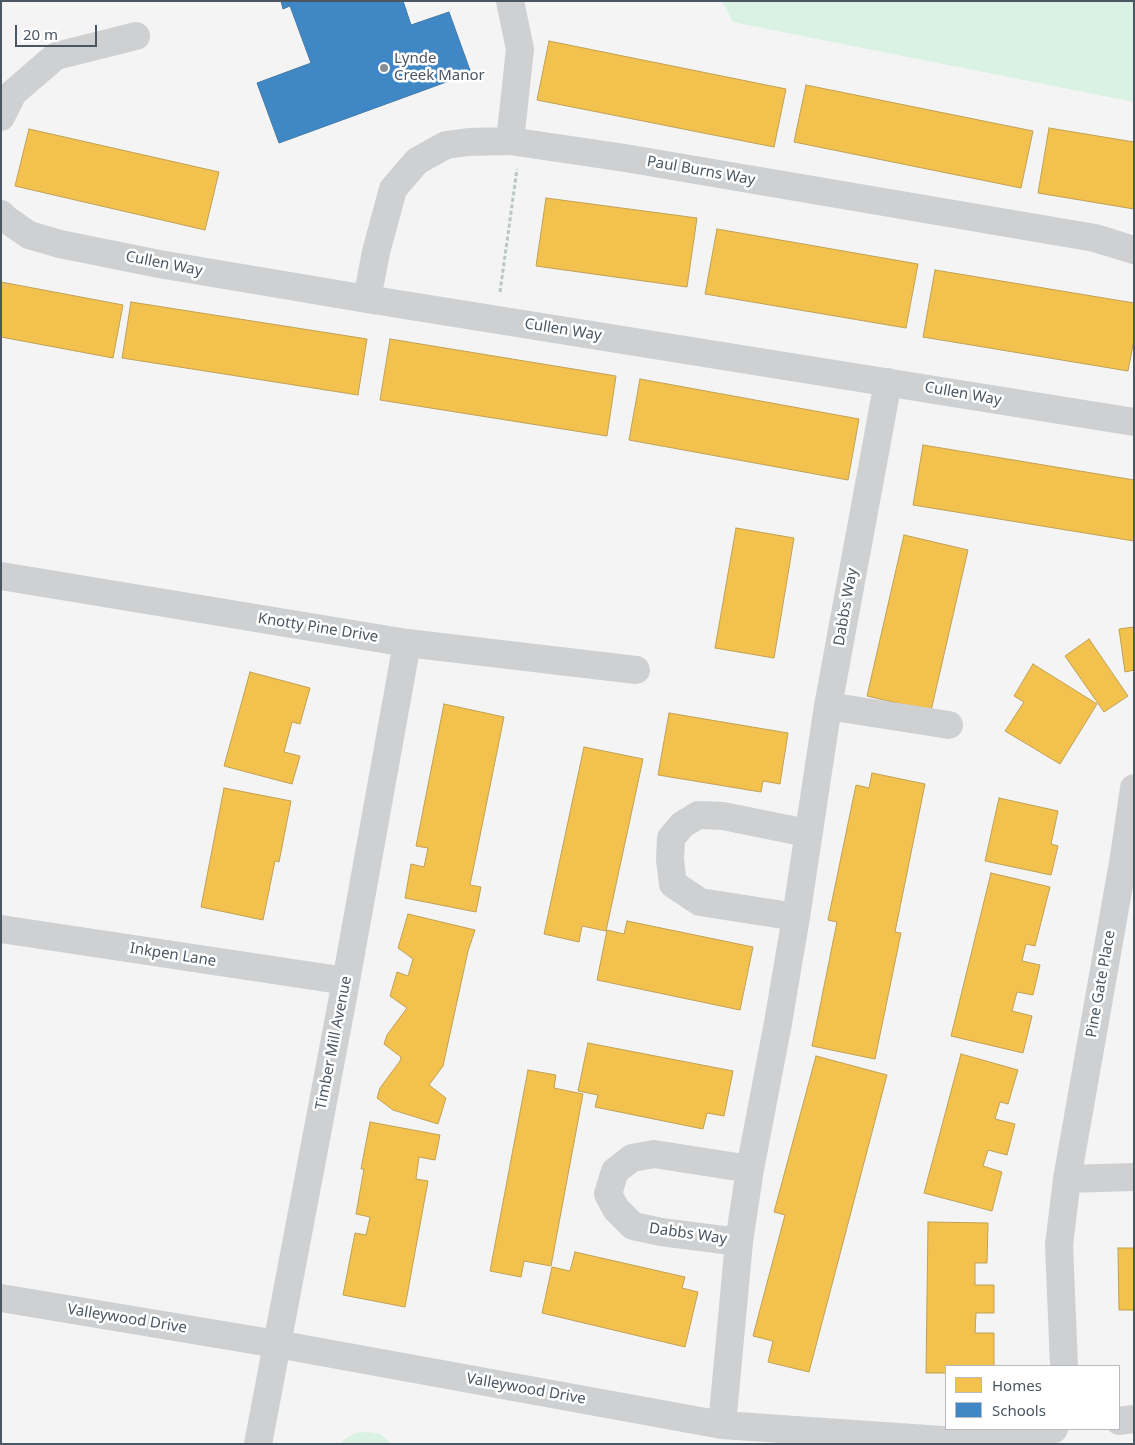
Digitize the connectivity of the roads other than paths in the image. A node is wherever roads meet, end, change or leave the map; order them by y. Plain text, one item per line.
1 (510, 1) edge
2 (136, 36) dead end
3 (1, 117) edge
4 (515, 142) junction
5 (1, 214) edge
6 (1134, 250) edge
7 (367, 299) junction
8 (888, 382) junction
9 (1134, 422) edge
10 (1, 576) edge
11 (407, 643) junction
12 (636, 670) dead end
13 (828, 706) junction
14 (949, 725) dead end
15 (1134, 788) edge
16 (808, 833) junction
17 (796, 917) junction
18 (1, 929) edge
19 (346, 981) junction
20 (750, 1169) junction
21 (1134, 1177) edge
22 (1067, 1179) junction
23 (738, 1242) junction
24 (1, 1298) edge
25 (277, 1344) junction
26 (1064, 1365) edge
27 (1134, 1420) edge
28 (1120, 1421) edge
29 (722, 1425) junction
30 (1048, 1430) edge
31 (258, 1444) edge

1 - 4 street
2 - 3 street
4 - 6 street, Paul Burns Way
4 - 7 street, Paul Burns Way
5 - 7 street, Cullen Way
7 - 8 street, Cullen Way
8 - 9 street, Cullen Way
8 - 13 street, Dabbs Way
10 - 11 street, Knotty Pine Drive
11 - 12 street, Knotty Pine Drive
11 - 19 street, Timber Mill Avenue
13 - 14 street
13 - 16 street, Dabbs Way
15 - 22 street, Pine Gate Place
16 - 17 street, Dabbs Way
16 - 17 street
17 - 20 street, Dabbs Way
18 - 19 street, Inkpen Lane
19 - 25 street, Timber Mill Avenue
20 - 23 street, Dabbs Way
20 - 23 street, Dabbs Way
21 - 22 street
22 - 26 street, Pine Gate Place
23 - 29 street, Dabbs Way
24 - 25 street, Valleywood Drive
25 - 29 street, Valleywood Drive
25 - 31 street, Timber Mill Avenue
27 - 28 street
29 - 30 street, Valleywood Drive

